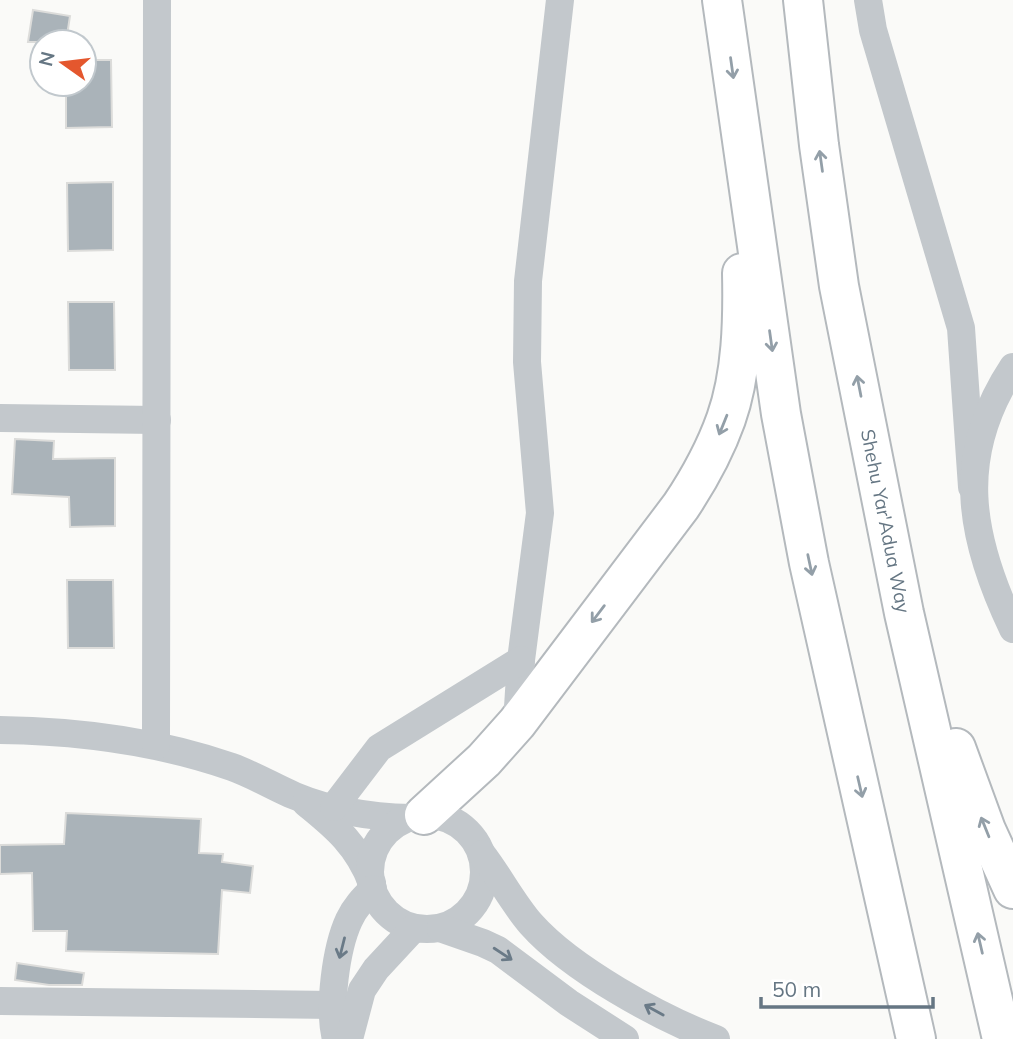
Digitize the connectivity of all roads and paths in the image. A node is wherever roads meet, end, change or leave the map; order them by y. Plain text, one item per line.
1 (157, 0) edge
2 (560, 0) edge
3 (722, 0) edge
4 (803, 0) edge
5 (868, 0) edge
6 (738, 114) junction
7 (1013, 367) edge
8 (0, 418) edge
9 (157, 420) junction
10 (972, 487) junction
11 (904, 613) junction
12 (1013, 629) edge
13 (521, 660) junction
14 (517, 723) junction
15 (0, 730) edge
16 (156, 746) junction
17 (298, 797) junction
18 (334, 807) junction
19 (417, 817) junction
20 (481, 852) junction
21 (372, 886) junction
22 (1013, 889) edge
23 (427, 928) junction
24 (0, 1001) edge
25 (334, 1004) junction
26 (998, 1024) edge
27 (337, 1039) edge
28 (349, 1039) edge
29 (625, 1039) edge
30 (716, 1039) edge
31 (916, 1039) edge

1 - 9 street
2 - 13 street
3 -> 6 highway
11 -> 4 highway, Shehu Yar'Adua Way
5 - 10 street
6 -> 14 highway
6 -> 31 highway
7 - 10 street
8 - 9 street
9 - 16 street
10 - 12 street
22 -> 11 highway
26 -> 11 highway, Shehu Yar'Adua Way
13 - 14 street
13 - 18 street
14 - 19 highway
15 - 16 street
16 - 17 street
17 - 18 street
17 - 21 street
18 - 19 street
19 - 20 street
19 - 21 street
20 - 23 street
30 -> 20 street
21 - 23 street
21 -> 25 street
23 - 28 street
23 -> 29 street
24 - 25 street
25 - 27 street

